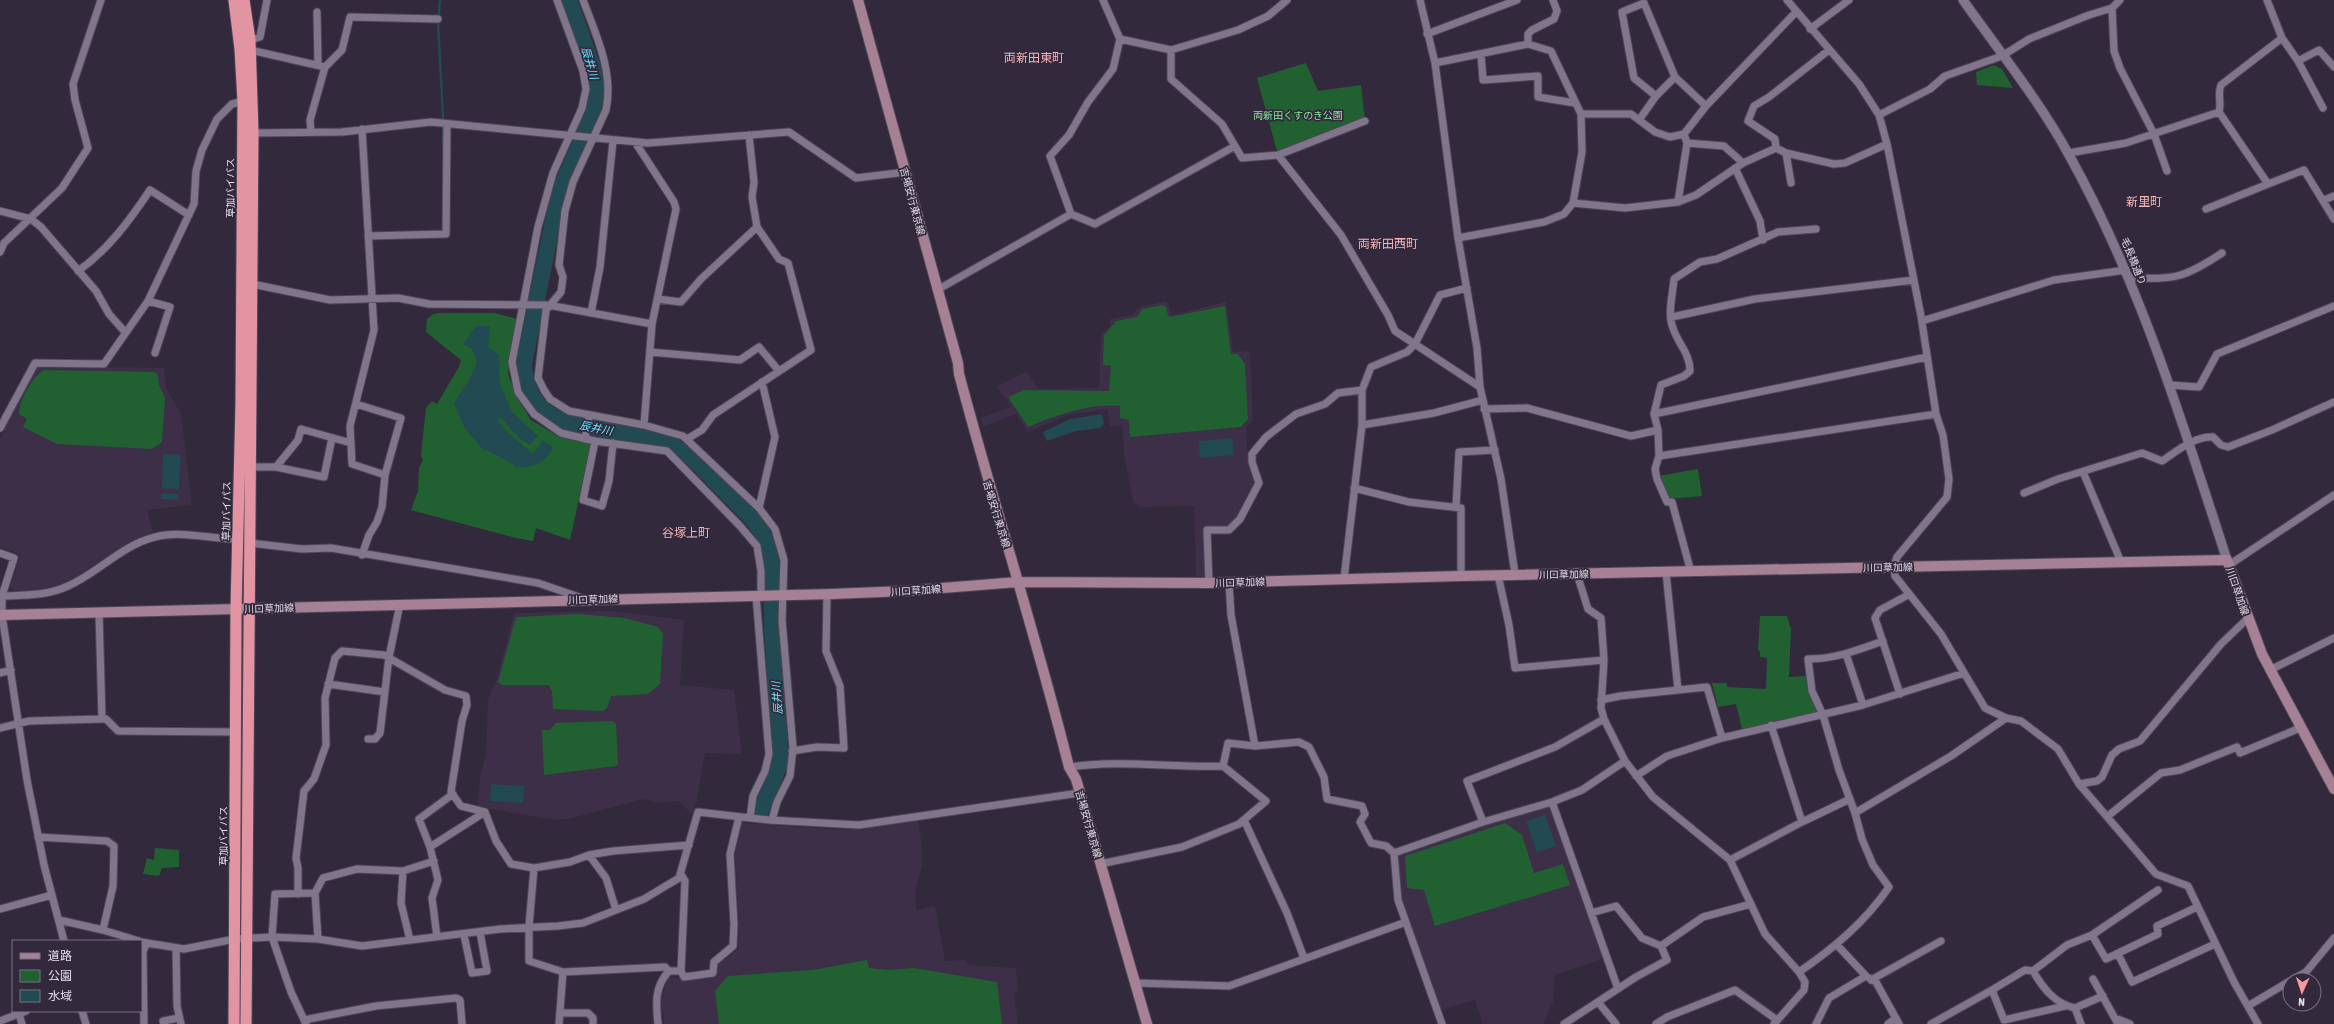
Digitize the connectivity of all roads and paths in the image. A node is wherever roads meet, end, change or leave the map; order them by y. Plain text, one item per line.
1 (101, 0) edge
2 (234, 0) edge
3 (244, 0) edge
4 (267, 0) edge
5 (557, 0) edge
6 (583, 0) edge
7 (858, 0) edge
8 (1103, 0) edge
9 (1287, 0) edge
10 (1420, 0) edge
11 (1517, 0) edge
12 (1553, 0) edge
13 (1787, 0) edge
14 (1849, 0) edge
15 (1963, 0) edge
16 (2120, 0) edge
17 (2267, 0) edge
18 (2112, 8) junction
19 (317, 12) dead end
20 (1796, 12) junction
21 (438, 19) dead end
22 (1810, 29) junction
23 (1427, 34) junction
24 (2282, 38) junction
25 (1120, 39) junction
26 (1528, 44) junction
27 (250, 45) junction
28 (1171, 50) junction
29 (1829, 50) junction
30 (1481, 54) junction
31 (2002, 56) junction
32 (2298, 61) junction
33 (1435, 63) junction
34 (318, 64) junction
35 (325, 67) junction
36 (2334, 67) edge
37 (1675, 77) junction
38 (1656, 96) junction
39 (243, 101) junction
40 (1575, 103) junction
41 (1706, 106) junction
42 (2323, 108) dead end
43 (2219, 112) junction
44 (1581, 114) junction
45 (1878, 115) junction
46 (1639, 120) junction
47 (1366, 121) dead end
48 (447, 124) junction
49 (362, 130) junction
50 (311, 132) junction
51 (253, 133) junction
52 (1684, 134) junction
53 (2154, 134) junction
54 (749, 135) junction
55 (572, 136) junction
56 (593, 138) junction
57 (613, 140) junction
58 (635, 142) junction
59 (1687, 143) junction
60 (1887, 144) junction
61 (1235, 146) junction
62 (1776, 148) junction
63 (1786, 153) junction
64 (2069, 153) junction
65 (1278, 155) junction
66 (1743, 163) junction
67 (1735, 168) junction
68 (2168, 171) dead end
69 (906, 172) junction
70 (1791, 183) dead end
71 (2268, 184) junction
72 (2334, 196) edge
73 (2324, 200) junction
74 (1678, 202) junction
75 (1573, 203) junction
76 (2206, 209) dead end
77 (0, 211) edge
78 (1071, 214) junction
79 (189, 215) junction
80 (31, 219) junction
81 (2334, 219) edge
82 (757, 227) junction
83 (1816, 229) dead end
84 (368, 236) junction
85 (1458, 238) junction
86 (1763, 240) junction
87 (0, 252) edge
88 (2222, 253) dead end
89 (78, 271) junction
90 (2127, 274) junction
91 (1914, 280) junction
92 (252, 284) junction
93 (1467, 288) junction
94 (937, 290) junction
95 (657, 299) junction
96 (372, 300) junction
97 (148, 301) junction
98 (526, 305) junction
99 (546, 305) junction
100 (2334, 306) edge
101 (591, 313) junction
102 (1672, 317) junction
103 (1922, 321) junction
104 (652, 324) junction
105 (125, 332) junction
106 (1415, 344) junction
107 (650, 352) junction
108 (155, 353) dead end
109 (1927, 357) junction
110 (778, 371) junction
111 (762, 382) junction
112 (2169, 385) junction
113 (1480, 387) junction
114 (1362, 390) junction
115 (1483, 400) junction
116 (2334, 402) edge
117 (356, 404) junction
118 (1484, 409) junction
119 (1654, 414) junction
120 (1936, 414) junction
121 (3, 415) edge
122 (589, 415) junction
123 (644, 425) junction
124 (1362, 425) junction
125 (0, 428) edge
126 (1658, 430) junction
127 (332, 438) junction
128 (586, 439) junction
129 (687, 439) junction
130 (595, 441) junction
131 (2189, 442) junction
132 (351, 443) junction
133 (613, 443) junction
134 (1495, 450) junction
135 (1659, 456) junction
136 (250, 467) junction
137 (276, 467) junction
138 (2083, 472) junction
139 (385, 475) junction
140 (1354, 488) junction
141 (2024, 493) dead end
142 (2334, 495) edge
143 (1456, 506) junction
144 (759, 508) junction
145 (237, 539) junction
146 (250, 543) junction
147 (0, 553) edge
148 (362, 555) junction
149 (2121, 562) junction
150 (2228, 562) junction
151 (1894, 566) junction
152 (1666, 572) junction
153 (1691, 572) junction
154 (1515, 574) junction
155 (1577, 574) junction
156 (1498, 575) junction
157 (1461, 576) junction
158 (1344, 579) junction
159 (1018, 582) junction
160 (1209, 583) junction
161 (1229, 583) junction
162 (827, 594) junction
163 (758, 595) junction
164 (784, 595) junction
165 (1908, 595) junction
166 (2, 596) junction
167 (583, 599) junction
168 (400, 604) junction
169 (236, 609) junction
170 (250, 609) junction
171 (99, 612) junction
172 (1, 615) edge
173 (2247, 619) junction
174 (2334, 638) edge
175 (1883, 641) junction
176 (1846, 654) junction
177 (389, 657) junction
178 (1604, 660) junction
179 (11, 670) junction
180 (2270, 670) junction
181 (0, 672) edge
182 (1964, 673) junction
183 (328, 684) junction
184 (1678, 690) junction
185 (385, 692) junction
186 (1900, 694) junction
187 (1601, 700) junction
188 (1863, 705) junction
189 (1823, 715) junction
190 (1604, 718) junction
191 (2006, 718) junction
192 (102, 719) junction
193 (18, 724) junction
194 (1771, 725) junction
195 (0, 728) edge
196 (2300, 728) junction
197 (236, 732) junction
198 (1722, 738) junction
199 (368, 739) dead end
200 (1255, 746) junction
201 (792, 751) junction
202 (1625, 761) junction
203 (1223, 766) junction
204 (1068, 767) junction
205 (1636, 776) junction
206 (2079, 784) junction
207 (2334, 789) edge
208 (1079, 792) junction
209 (453, 794) junction
210 (1850, 799) junction
211 (1552, 802) junction
212 (485, 812) junction
213 (1855, 813) junction
214 (2108, 816) junction
215 (738, 817) junction
216 (750, 818) junction
217 (772, 820) junction
218 (1244, 820) junction
219 (1483, 822) junction
220 (1802, 822) junction
221 (38, 837) junction
222 (689, 846) junction
223 (430, 847) junction
224 (1394, 853) junction
225 (589, 855) junction
226 (1730, 860) junction
227 (434, 861) junction
228 (1100, 864) junction
229 (534, 868) junction
230 (403, 871) junction
231 (681, 874) junction
232 (2158, 890) dead end
233 (315, 893) junction
234 (298, 894) junction
235 (52, 895) junction
236 (1751, 904) junction
237 (2197, 907) junction
238 (0, 909) edge
239 (616, 910) junction
240 (1591, 912) junction
241 (59, 920) junction
242 (1406, 922) junction
243 (529, 926) junction
244 (103, 930) junction
245 (480, 932) junction
246 (464, 935) junction
247 (2092, 935) junction
248 (272, 937) junction
249 (437, 937) junction
250 (246, 938) junction
251 (2334, 938) edge
252 (318, 939) junction
253 (64, 940) edge
254 (136, 940) edge
255 (234, 940) junction
256 (410, 940) junction
257 (1941, 941) dead end
258 (142, 942) edge
259 (2215, 944) junction
260 (1837, 945) junction
261 (1661, 946) junction
262 (176, 948) junction
263 (2118, 954) junction
264 (1304, 958) junction
265 (669, 971) junction
266 (681, 971) junction
267 (2033, 971) junction
268 (563, 972) junction
269 (1800, 972) junction
270 (2306, 972) edge
271 (1868, 978) junction
272 (143, 979) edge
273 (2093, 979) dead end
274 (1136, 983) junction
275 (2282, 986) edge
276 (1618, 989) junction
277 (1992, 990) junction
278 (2103, 996) junction
279 (1598, 1002) junction
280 (2065, 1006) junction
281 (2248, 1006) junction
282 (2074, 1008) junction
283 (23, 1012) edge
284 (82, 1012) edge
285 (560, 1013) junction
286 (0, 1021) edge
287 (180, 1021) edge
288 (1897, 1021) edge
289 (1944, 1021) edge
290 (2116, 1021) edge
291 (305, 1022) edge
292 (1776, 1022) edge
293 (22, 1024) edge
294 (86, 1024) edge
295 (144, 1024) edge
296 (164, 1024) edge
297 (234, 1024) edge
298 (246, 1024) edge
299 (462, 1024) edge
300 (559, 1024) edge
301 (593, 1024) edge
302 (658, 1024) edge
303 (1147, 1024) edge
304 (1442, 1024) edge
305 (1564, 1024) edge
306 (1616, 1024) edge
307 (1656, 1024) edge
308 (1816, 1024) edge
309 (1888, 1024) edge
310 (1931, 1024) edge
311 (2082, 1024) edge
312 (2130, 1024) edge
313 (2258, 1024) edge

1 - 80 street
2 - 39 highway, 草加バイパス
3 - 27 highway
4 - 27 street
5 - 55 street
6 - 56 street
7 - 69 main road, 吉場安行東京線
8 - 25 street
9 - 28 street
10 - 23 street
11 - 23 street
12 - 26 street
13 - 20 street
14 - 22 street
15 - 31 street, 毛長橋通り
16 - 18 street
17 - 24 street
18 - 31 street
18 - 53 street
19 - 34 street
20 - 22 street
20 - 41 street
21 - 35 street
22 - 29 street
23 - 33 street
24 - 32 street
24 - 43 street
25 - 28 street
25 - 78 street
26 - 30 street
26 - 40 street
27 - 34 street
27 - 51 highway
28 - 61 street
29 - 45 street
29 - 62 street
30 - 33 street
30 - 40 street
31 - 45 street
31 - 64 street, 毛長橋通り
32 - 36 street
32 - 42 street
33 - 85 street
34 - 35 street
35 - 50 street
37 - 38 street
37 - 38 street
37 - 41 street
38 - 46 street
39 - 79 street
39 - 145 highway, 草加バイパス
40 - 44 street
41 - 52 street
43 - 53 street
43 - 71 street
44 - 46 street
44 - 75 street
45 - 60 street
46 - 52 street
47 - 65 street
48 - 49 street
48 - 55 street
48 - 84 street
49 - 50 street
49 - 84 street
50 - 51 street
51 - 92 highway
52 - 59 street
53 - 64 street
53 - 68 street
54 - 58 street
54 - 69 street
54 - 82 street
55 - 56 street
55 - 98 street
56 - 57 street
56 - 99 street
57 - 58 street
57 - 101 street
58 - 95 street
59 - 66 street
59 - 74 street
60 - 63 street
60 - 91 street
61 - 65 street
61 - 78 street
62 - 63 street
62 - 66 street
63 - 70 street
64 - 90 street, 毛長橋通り
65 - 106 street
66 - 67 street
67 - 74 street
67 - 86 street
69 - 94 main road, 吉場安行東京線
71 - 73 street
71 - 76 street
72 - 73 street
73 - 81 street
74 - 75 street
75 - 85 street
77 - 80 street
78 - 94 street
79 - 89 street
79 - 97 street
80 - 87 street
80 - 89 street
82 - 95 street
82 - 110 street
83 - 86 street
84 - 96 street
85 - 93 street
86 - 102 street
88 - 90 street
89 - 105 street
90 - 103 street
90 - 112 street, 毛長橋通り
91 - 102 street
91 - 103 street
92 - 96 street
92 - 136 highway
93 - 106 street
93 - 113 street
94 - 159 main road, 吉場安行東京線
95 - 104 street
96 - 98 street
96 - 117 street
97 - 105 street
97 - 108 street
98 - 99 street
98 - 128 street
99 - 101 street
99 - 122 street
100 - 112 street
101 - 104 street
102 - 119 street
103 - 109 street
104 - 107 street
105 - 121 street
106 - 113 street
106 - 114 street
107 - 110 street
107 - 123 street
109 - 119 street
109 - 120 street
110 - 111 street
111 - 129 street
111 - 144 street
112 - 131 street, 毛長橋通り
113 - 115 street
114 - 124 street
114 - 160 street
115 - 118 street
115 - 124 street
116 - 131 street
117 - 132 street
117 - 139 street
118 - 126 street
118 - 134 street
119 - 126 street
120 - 135 street
120 - 151 street
121 - 125 street
122 - 123 street
122 - 128 street
123 - 129 street
124 - 140 street
126 - 135 street
127 - 132 street
127 - 137 street
127 - 137 street
128 - 130 street
129 - 144 street
130 - 133 street
130 - 133 street
131 - 138 street
131 - 150 street, 毛長橋通り
132 - 139 street
133 - 163 street
134 - 143 street
134 - 154 street
135 - 153 street
136 - 137 street
136 - 146 highway
138 - 141 street
138 - 149 street
139 - 148 street
140 - 143 street
140 - 158 street
142 - 150 street
143 - 157 street
144 - 164 street
145 - 166 street
145 - 169 highway, 草加バイパス
146 - 148 street
146 - 170 highway
147 - 166 street
148 - 167 street
149 - 150 main road, 川口草加線
149 - 151 main road, 川口草加線
150 - 173 main road, 川口草加線
151 - 153 main road, 川口草加線
151 - 165 street
152 - 153 main road, 川口草加線
152 - 155 main road, 川口草加線
152 - 184 street
154 - 155 main road, 川口草加線
154 - 156 main road, 川口草加線
155 - 178 street
156 - 157 main road, 川口草加線
156 - 178 street
157 - 158 main road, 川口草加線
158 - 161 main road, 川口草加線
159 - 160 main road, 川口草加線
159 - 162 main road, 川口草加線
159 - 204 main road, 吉場安行東京線
160 - 161 main road, 川口草加線
161 - 200 street
162 - 164 main road, 川口草加線
162 - 201 street
163 - 164 main road, 川口草加線
163 - 167 main road, 川口草加線
163 - 216 street
164 - 201 street
165 - 175 street
165 - 182 street
166 - 172 street
167 - 168 main road, 川口草加線
168 - 170 main road, 川口草加線
168 - 177 street
169 - 170 main road, 川口草加線
169 - 171 main road, 川口草加線
169 - 197 highway, 草加バイパス
170 - 250 highway
171 - 172 main road, 川口草加線
171 - 192 street
172 - 179 street
173 - 180 main road, 川口草加線
173 - 206 street
174 - 180 street
175 - 176 street
175 - 186 street
176 - 188 street
176 - 189 street
177 - 183 street
177 - 185 street
177 - 209 street
178 - 187 street
179 - 181 street
179 - 193 street
180 - 196 main road, 川口草加線
182 - 186 street
182 - 191 street
183 - 185 street
183 - 234 street
184 - 187 street
184 - 198 street
185 - 199 street
186 - 188 street
187 - 190 street
188 - 189 street
189 - 194 street
189 - 210 street
190 - 202 street
190 - 219 street
191 - 206 street
191 - 213 street
192 - 193 street
192 - 197 street
193 - 195 street
193 - 221 street
194 - 198 street
194 - 220 street
196 - 207 main road, 川口草加線
196 - 214 street
197 - 255 highway, 草加バイパス
198 - 205 street
200 - 203 street
200 - 224 street
201 - 217 street
202 - 205 street
202 - 211 street
203 - 204 street
203 - 218 street
204 - 208 main road, 吉場安行東京線
205 - 226 street
206 - 214 street
208 - 217 street
208 - 228 main road, 吉場安行東京線
209 - 212 street
209 - 223 street
210 - 213 street
210 - 220 street
211 - 219 street
211 - 240 street
212 - 223 street
212 - 229 street
213 - 260 street
214 - 237 street
215 - 216 street
215 - 222 street
215 - 266 street
216 - 217 street
218 - 228 street
218 - 264 street
219 - 224 street
220 - 226 street
221 - 235 street
221 - 244 street
222 - 225 street
222 - 231 street
223 - 227 street
224 - 242 street
225 - 229 street
225 - 239 street
226 - 236 street
227 - 230 street
227 - 249 street
228 - 274 main road, 吉場安行東京線
229 - 243 street
230 - 233 street
230 - 256 street
231 - 239 street
231 - 266 street
232 - 247 street
233 - 234 street
233 - 252 street
234 - 248 street
235 - 238 street
235 - 241 street
236 - 261 street
236 - 269 street
237 - 259 street
237 - 263 street
239 - 243 street
240 - 261 street
240 - 276 street
241 - 244 street
241 - 253 street
242 - 264 street
242 - 304 street
243 - 245 street
243 - 268 street
244 - 254 street
245 - 246 street
245 - 246 street
246 - 249 street
247 - 263 street
247 - 267 street
248 - 250 street
248 - 252 street
248 - 291 street
249 - 256 street
250 - 255 street
250 - 298 highway
251 - 270 street
252 - 256 street
255 - 262 street
255 - 297 highway, 草加バイパス
257 - 271 street
258 - 262 street
258 - 272 street
259 - 263 street
259 - 281 street
260 - 269 street
260 - 271 street
261 - 276 street
262 - 287 street
264 - 274 street
265 - 266 street
265 - 268 street
265 - 302 street
267 - 277 street
267 - 280 street
268 - 285 street
269 - 292 street
271 - 288 street
271 - 308 street
272 - 295 street
273 - 278 street
274 - 303 main road, 吉場安行東京線
275 - 281 street
276 - 279 street
277 - 280 street
277 - 289 street
278 - 282 street
278 - 290 street
279 - 305 street
279 - 306 street
280 - 282 street
281 - 313 street
282 - 311 street
283 - 286 street
283 - 293 street
284 - 294 street
285 - 300 street
285 - 301 street
287 - 296 street
288 - 309 street
289 - 310 street
290 - 312 street
291 - 299 street
292 - 307 street

